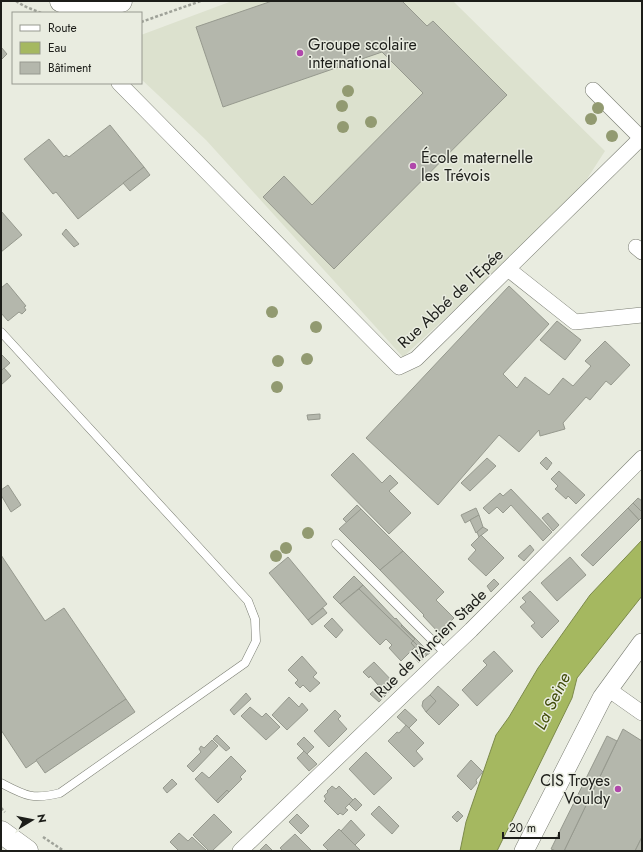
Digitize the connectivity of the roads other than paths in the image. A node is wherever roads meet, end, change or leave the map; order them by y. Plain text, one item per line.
1 (121, 1) edge
2 (68, 5) edge
3 (120, 84) edge
4 (594, 90) dead end
5 (508, 269) junction
6 (642, 315) edge
7 (1, 332) edge
8 (642, 458) edge
9 (336, 544) dead end
10 (642, 642) edge
11 (446, 654) junction
12 (608, 689) junction
13 (642, 713) edge
14 (1, 783) edge
15 (1, 832) edge
16 (27, 851) edge
17 (240, 851) edge
18 (524, 851) edge

1 - 2 main road
3 - 5 street, Rue Abbé de l'Epée
4 - 5 street, Rue Abbé de l'Epée
5 - 6 street
7 - 14 lane
8 - 11 street, Rue de l'Ancien Stade
9 - 11 lane
10 - 12 street
11 - 17 street, Rue de l'Ancien Stade
12 - 13 street
12 - 18 street
15 - 16 main road

